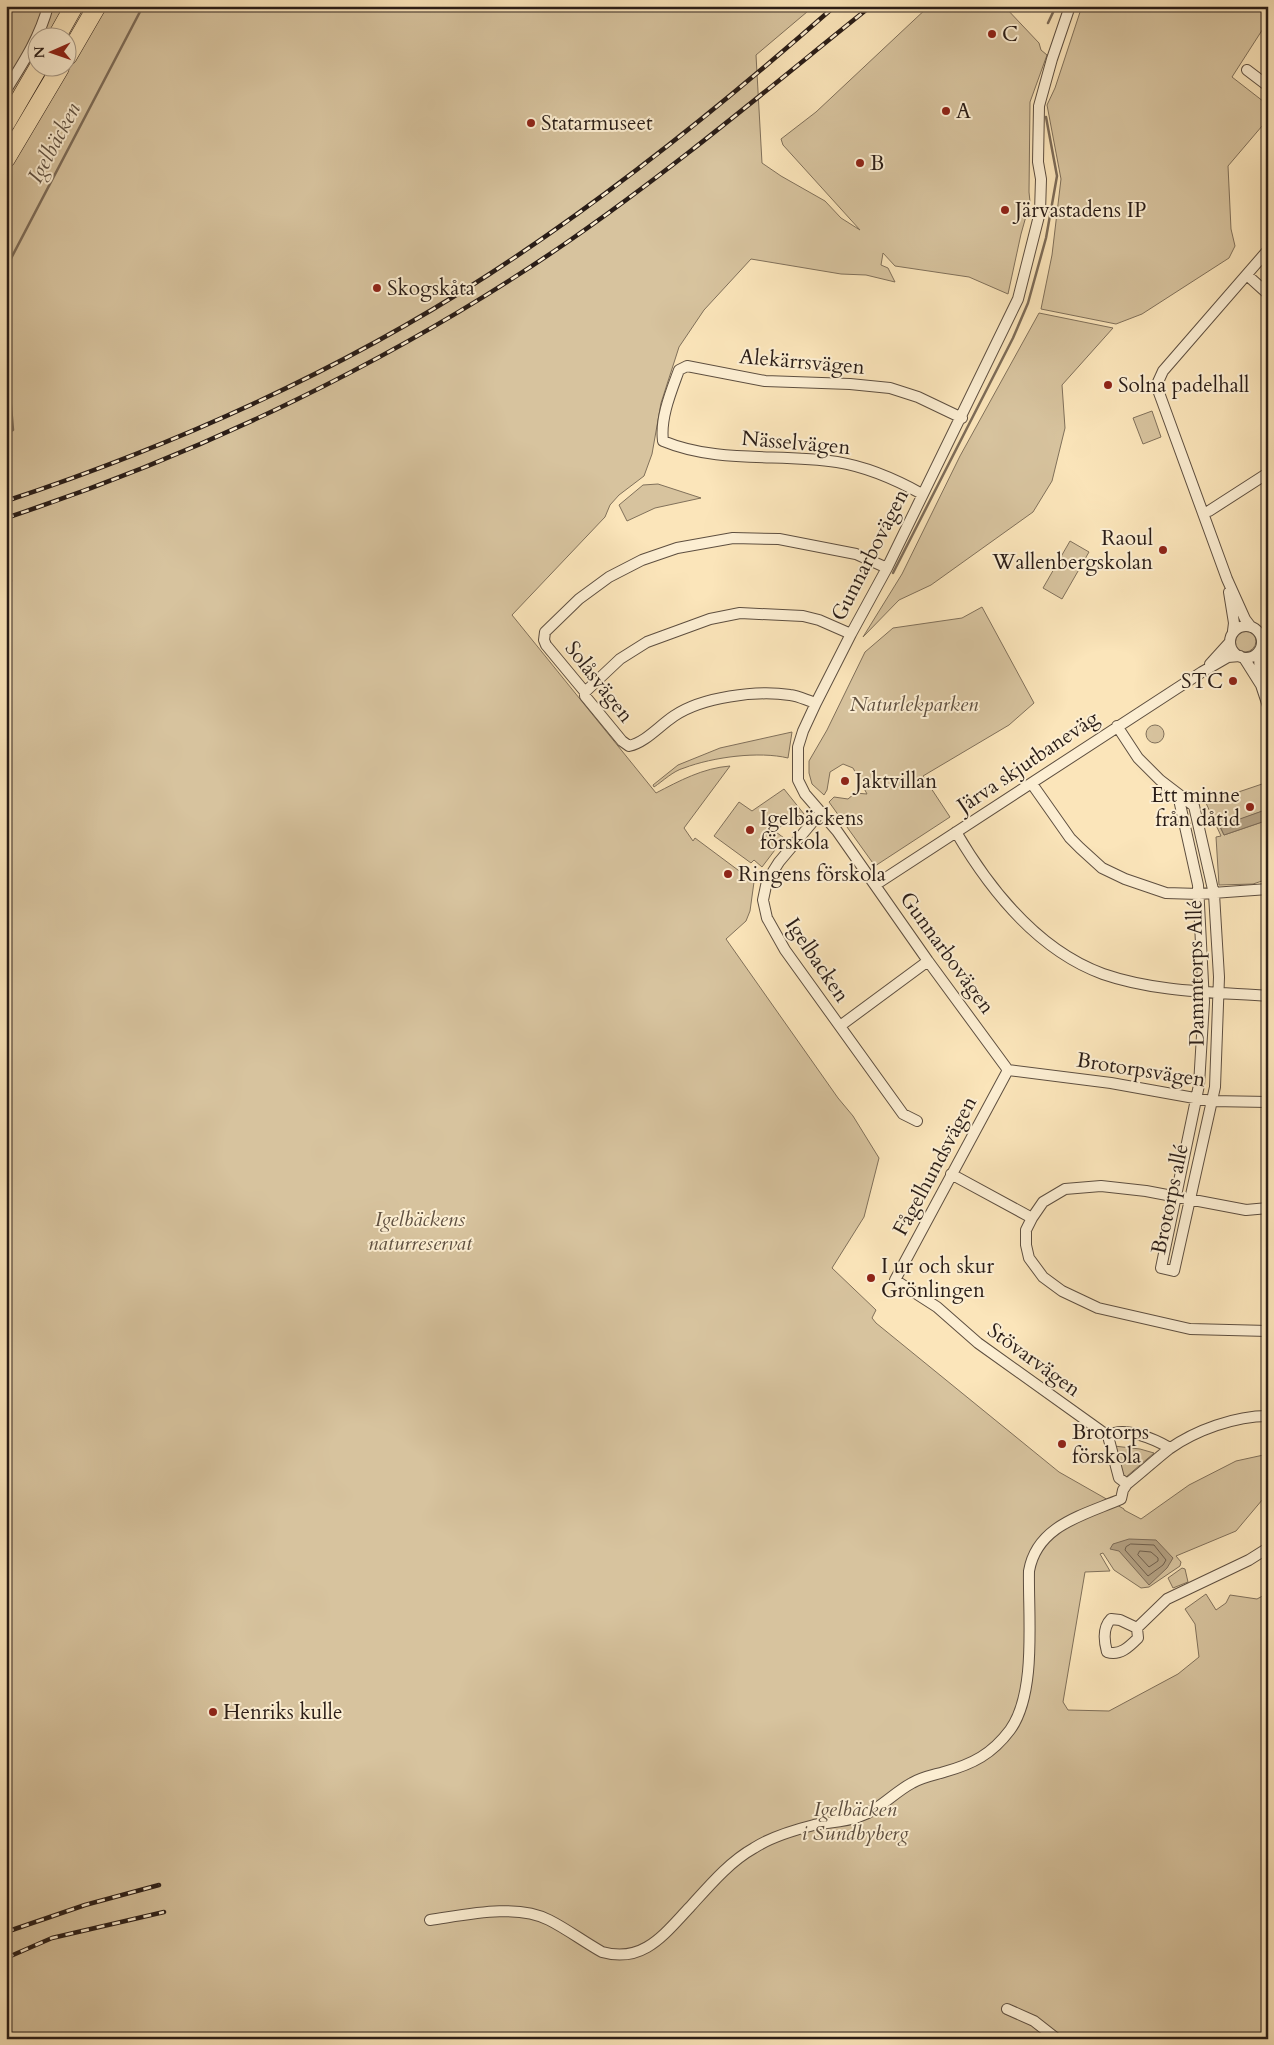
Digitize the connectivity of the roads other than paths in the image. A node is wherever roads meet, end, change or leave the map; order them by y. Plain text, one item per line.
1 (48, 6) edge
2 (74, 6) edge
3 (97, 6) edge
4 (1070, 6) edge
5 (62, 28) edge
6 (78, 39) edge
7 (1247, 70) dead end
8 (32, 78) edge
9 (54, 78) edge
10 (1268, 86) edge
11 (6, 90) edge
12 (6, 123) edge
13 (6, 159) edge
14 (1268, 250) edge
15 (1247, 275) junction
16 (1268, 294) edge
17 (962, 418) junction
18 (663, 442) joint
19 (1268, 473) edge
20 (922, 494) junction
21 (1209, 511) dead end
22 (887, 568) junction
23 (1227, 579) junction
24 (1251, 627) junction
25 (1233, 630) junction
26 (1264, 632) edge
27 (850, 634) junction
28 (1227, 650) junction
29 (1258, 652) junction
30 (1242, 657) junction
31 (1260, 685) junction
32 (585, 692) junction
33 (816, 703) junction
34 (1268, 706) edge
35 (1117, 726) junction
36 (1032, 784) junction
37 (1178, 795) junction
38 (821, 812) junction
39 (956, 832) junction
40 (875, 885) junction
41 (1268, 889) edge
42 (1199, 894) junction
43 (1214, 894) junction
44 (928, 961) junction
45 (1204, 991) junction
46 (1218, 993) junction
47 (1268, 996) edge
48 (840, 1026) junction
49 (1008, 1070) junction
50 (1197, 1099) junction
51 (1211, 1101) junction
52 (1268, 1102) edge
53 (917, 1121) dead end
54 (951, 1174) junction
55 (1176, 1196) junction
56 (1190, 1198) junction
57 (1268, 1208) edge
58 (1032, 1218) junction
59 (895, 1280) joint
60 (1268, 1330) edge
61 (1268, 1416) edge
62 (1108, 1436) junction
63 (1170, 1448) junction
64 (1127, 1484) junction
65 (1268, 1548) edge
66 (1136, 1628) dead end
67 (430, 1920) dead end
68 (1007, 2009) dead end
69 (1053, 2035) edge

1 - 11 street
2 - 5 highway
3 - 6 highway
4 - 17 street, Gunnarbovägen
7 - 10 street
8 - 12 highway
9 - 13 highway
14 - 15 street
15 - 16 street
15 - 23 street
17 - 18 street, Alekärrsvägen
17 - 20 street, Gunnarbovägen
18 - 20 street, Nässelvägen
19 - 21 street
20 - 22 street, Gunnarbovägen
22 - 27 street, Gunnarbovägen
22 - 32 street, Solåsvägen
23 - 24 street
23 - 25 street
24 - 25 street
24 - 26 street
25 - 28 street
26 - 29 street
27 - 32 street
27 - 33 street, Gunnarbovägen
28 - 30 street
28 - 35 street, Järva skjutbaneväg
29 - 30 street
29 - 31 street
30 - 31 street
31 - 34 street
32 - 33 street, Solåsvägen
33 - 38 street, Gunnarbovägen
35 - 36 street, Järva skjutbaneväg
35 - 37 street, Dammtorps Allé
36 - 39 street, Järva skjutbaneväg
36 - 42 street
37 - 42 street, Dammtorps Allé
37 - 43 street, Dammtorps Allé
38 - 40 street, Gunnarbovägen
38 - 48 street, Igelbacken
39 - 40 street, Järva skjutbaneväg
39 - 45 street
40 - 44 street, Gunnarbovägen
41 - 43 street
42 - 43 street
42 - 45 street, Dammtorps Allé
43 - 46 street, Dammtorps Allé
44 - 48 street, Igelbacken
44 - 49 street, Gunnarbovägen
45 - 46 street
45 - 50 street, Dammtorps Allé
46 - 47 street
46 - 51 street, Dammtorps Allé
48 - 53 street, Igelbacken
49 - 50 street, Brotorpsvägen
49 - 54 street, Fågelhundsvägen
50 - 51 street, Brotorpsvägen
50 - 55 street, Brotorps allé
51 - 52 street, Brotorpsvägen
51 - 56 street, Brotorps allé
54 - 58 street
54 - 59 street, Fågelhundsvägen
55 - 56 street
55 - 56 street, Brotorps allé
55 - 58 street
56 - 57 street
58 - 60 street
59 - 62 street, Stövarvägen
61 - 63 street
62 - 63 street
62 - 64 street
63 - 64 street
64 - 67 street
65 - 66 street
68 - 69 street

